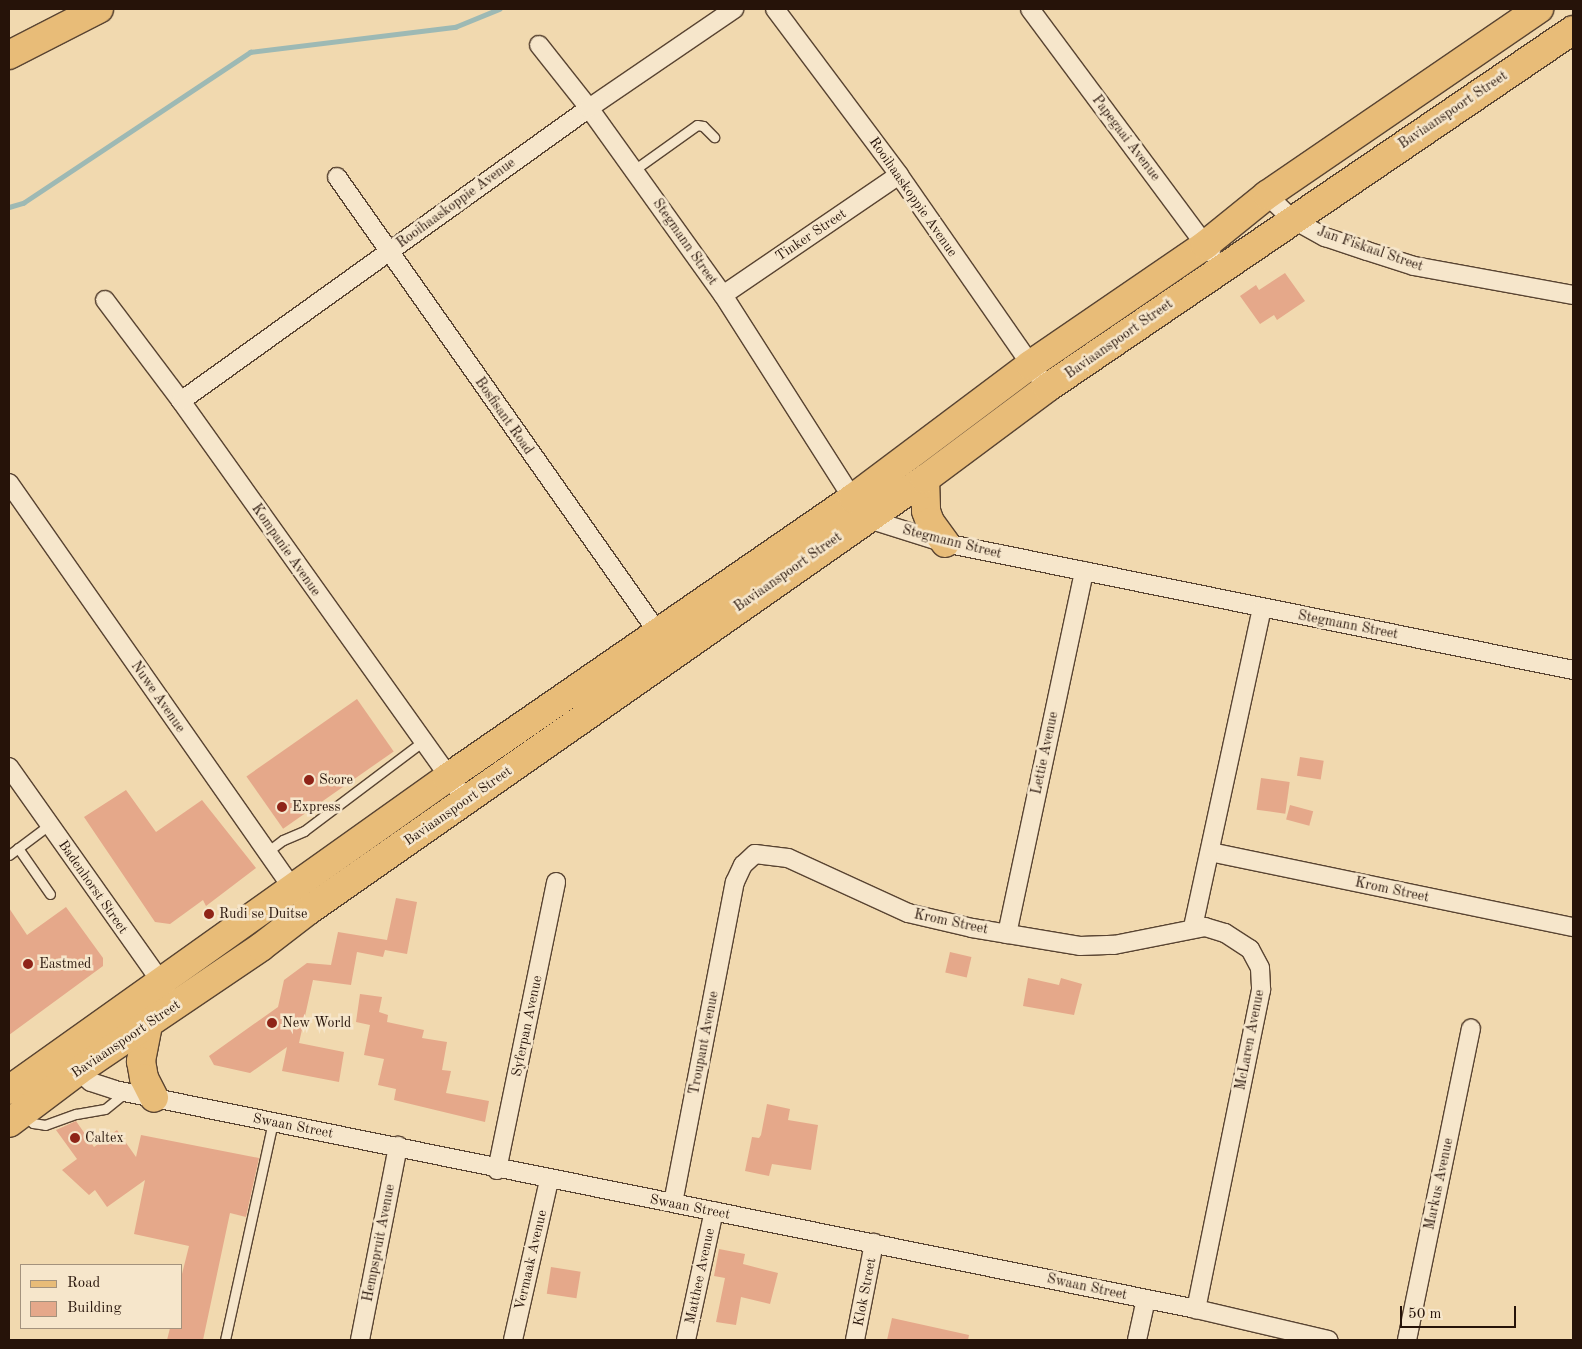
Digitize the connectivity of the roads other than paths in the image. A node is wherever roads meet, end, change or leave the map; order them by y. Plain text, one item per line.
1 (100, 9) edge
2 (734, 9) edge
3 (775, 9) edge
4 (1030, 9) edge
5 (1539, 9) edge
6 (1573, 30) edge
7 (539, 45) dead end
8 (9, 55) edge
9 (589, 108) junction
10 (714, 138) dead end
11 (634, 170) junction
12 (899, 175) junction
13 (337, 177) dead end
14 (1267, 195) junction
15 (1292, 219) junction
16 (1205, 245) junction
17 (388, 252) junction
18 (1222, 268) junction
19 (1573, 295) edge
20 (723, 296) junction
21 (105, 300) dead end
22 (1030, 365) junction
23 (1047, 388) junction
24 (181, 401) junction
25 (925, 479) junction
26 (9, 483) edge
27 (859, 508) junction
28 (945, 543) junction
29 (1084, 571) junction
30 (1262, 608) junction
31 (657, 631) junction
32 (673, 654) junction
33 (1573, 670) edge
34 (422, 742) junction
35 (9, 767) edge
36 (447, 778) junction
37 (466, 801) junction
38 (49, 825) junction
39 (18, 848) junction
40 (267, 852) junction
41 (1210, 852) junction
42 (9, 854) edge
43 (556, 882) dead end
44 (736, 882) joint
45 (292, 888) junction
46 (50, 894) dead end
47 (309, 910) junction
48 (1193, 927) junction
49 (1573, 927) edge
50 (1007, 934) junction
51 (161, 984) junction
52 (179, 1004) junction
53 (148, 1025) junction
54 (1471, 1029) dead end
55 (70, 1062) junction
56 (9, 1090) edge
57 (126, 1092) junction
58 (154, 1098) junction
59 (15, 1118) edge
60 (273, 1122) junction
61 (398, 1146) junction
62 (497, 1170) junction
63 (549, 1180) junction
64 (673, 1203) junction
65 (714, 1211) junction
66 (874, 1243) junction
67 (1146, 1299) junction
68 (1196, 1309) junction
69 (225, 1340) edge
70 (360, 1340) edge
71 (513, 1340) edge
72 (686, 1340) edge
73 (855, 1340) edge
74 (1137, 1340) edge
75 (1321, 1340) edge
76 (1407, 1340) edge

1 - 8 main road
2 - 9 street, Rooihaaskoppie Avenue
3 - 12 street, Rooihaaskoppie Avenue
4 - 16 street, Papegaai Avenue
5 - 14 main road, Baviaanspoort Street
6 - 15 main road, Baviaanspoort Street
7 - 9 street, Stegmann Street
9 - 11 street, Stegmann Street
9 - 17 street, Rooihaaskoppie Avenue
10 - 11 lane
11 - 20 street, Stegmann Street
12 - 20 street, Tinker Street
12 - 22 street, Rooihaaskoppie Avenue
13 - 17 street, Bosfisant Road
14 - 15 street, Jan Fiskaal Street
14 - 16 main road, Baviaanspoort Street
15 - 18 main road, Baviaanspoort Street
15 - 19 street, Jan Fiskaal Street
16 - 18 street, Papegaai Avenue
16 - 22 main road, Baviaanspoort Street
17 - 24 street, Rooihaaskoppie Avenue
17 - 31 street, Bosfisant Road
18 - 23 main road, Baviaanspoort Street
20 - 27 street, Stegmann Street
21 - 24 street, Kompanie Avenue
22 - 23 street, Rooihaaskoppie Avenue
22 - 27 main road, Baviaanspoort Street
23 - 25 main road, Baviaanspoort Street
24 - 34 street, Kompanie Avenue
25 - 27 main road, Baviaanspoort Street
25 - 28 main road
26 - 40 street, Nuwe Avenue
27 - 28 street, Stegmann Street
27 - 31 main road, Baviaanspoort Street
27 - 32 main road, Baviaanspoort Street
28 - 29 street, Stegmann Street
29 - 30 street, Stegmann Street
29 - 50 street, Lettie Avenue
30 - 33 street, Stegmann Street
30 - 41 street
31 - 32 street, Bosfisant Road
31 - 36 main road, Baviaanspoort Street
32 - 37 main road, Baviaanspoort Street
34 - 36 street, Kompanie Avenue
34 - 40 lane
35 - 38 street, Badenhorst Street
36 - 37 street, Kompanie Avenue
36 - 45 main road, Baviaanspoort Street
37 - 47 main road, Baviaanspoort Street
38 - 39 lane
38 - 51 street, Badenhorst Street
39 - 42 lane
39 - 46 lane
40 - 45 street, Nuwe Avenue
41 - 48 street
41 - 49 street, Krom Street
43 - 62 street, Syferpan Avenue
44 - 50 street, Krom Street
44 - 64 street, Troupant Avenue
45 - 47 street, Nuwe Avenue
45 - 51 main road, Baviaanspoort Street
47 - 52 main road, Baviaanspoort Street
48 - 50 street, Krom Street
48 - 68 street, McLaren Avenue
51 - 52 street, Badenhorst Street
51 - 55 main road, Baviaanspoort Street
52 - 53 main road, Baviaanspoort Street
53 - 55 main road, Baviaanspoort Street
53 - 58 main road
54 - 76 street, Markus Avenue
55 - 56 main road, Baviaanspoort Street
55 - 57 street, Swaan Street
55 - 59 main road, Baviaanspoort Street
57 - 58 street, Swaan Street
57 - 59 lane
58 - 60 street, Swaan Street
60 - 61 street, Swaan Street
60 - 69 lane
61 - 62 street, Swaan Street
61 - 70 street, Hempspruit Avenue
62 - 63 street, Swaan Street
63 - 64 street, Swaan Street
63 - 71 street, Vermaak Avenue
64 - 65 street, Swaan Street
65 - 66 street, Swaan Street
65 - 72 street, Matthee Avenue
66 - 67 street, Swaan Street
66 - 73 street, Klok Street
67 - 68 street, Swaan Street
67 - 74 street
68 - 75 street, Swaan Street

